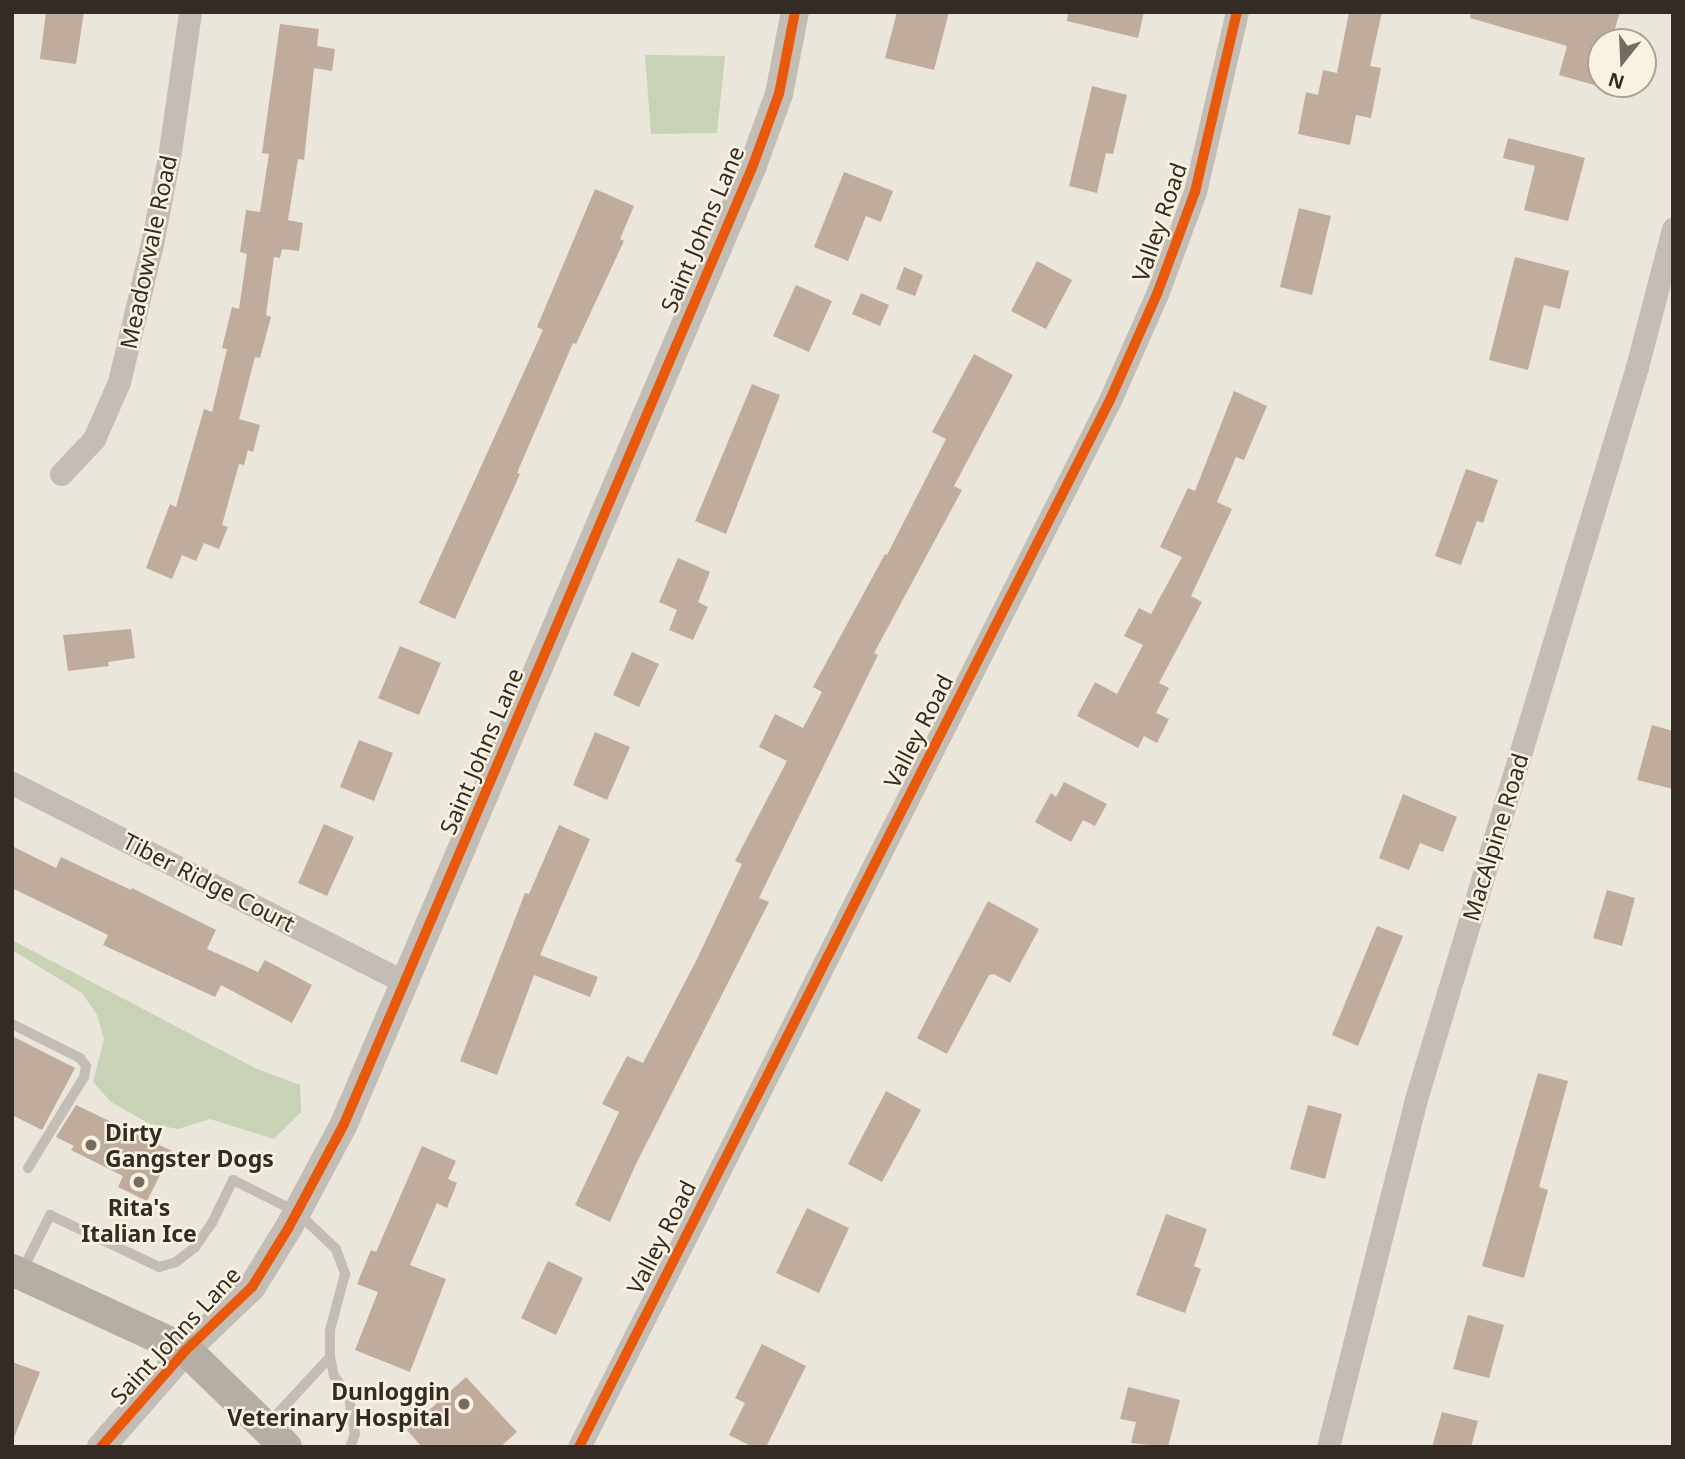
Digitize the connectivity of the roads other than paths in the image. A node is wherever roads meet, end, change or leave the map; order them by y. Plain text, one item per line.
1 (190, 12) edge
2 (795, 12) edge
3 (1237, 12) edge
4 (1673, 229) edge
5 (61, 474) dead end
6 (12, 783) edge
7 (405, 982) junction
8 (12, 1024) edge
9 (29, 1168) dead end
10 (297, 1212) junction
11 (17, 1272) edge
12 (186, 1350) junction
13 (330, 1357) junction
14 (276, 1437) edge
15 (101, 1447) edge
16 (351, 1447) edge
17 (579, 1447) edge
18 (1328, 1447) edge

1 - 5 street, Meadowvale Road
2 - 7 street, Saint Johns Lane
3 - 17 street, Valley Road
4 - 18 street, MacAlpine Road
6 - 7 street, Tiber Ridge Court
7 - 10 street, Saint Johns Lane
8 - 9 lane
10 - 11 lane
10 - 12 street, Saint Johns Lane
10 - 13 lane
11 - 12 main road
12 - 14 main road
12 - 15 street, Saint Johns Lane
13 - 14 lane
13 - 16 lane

